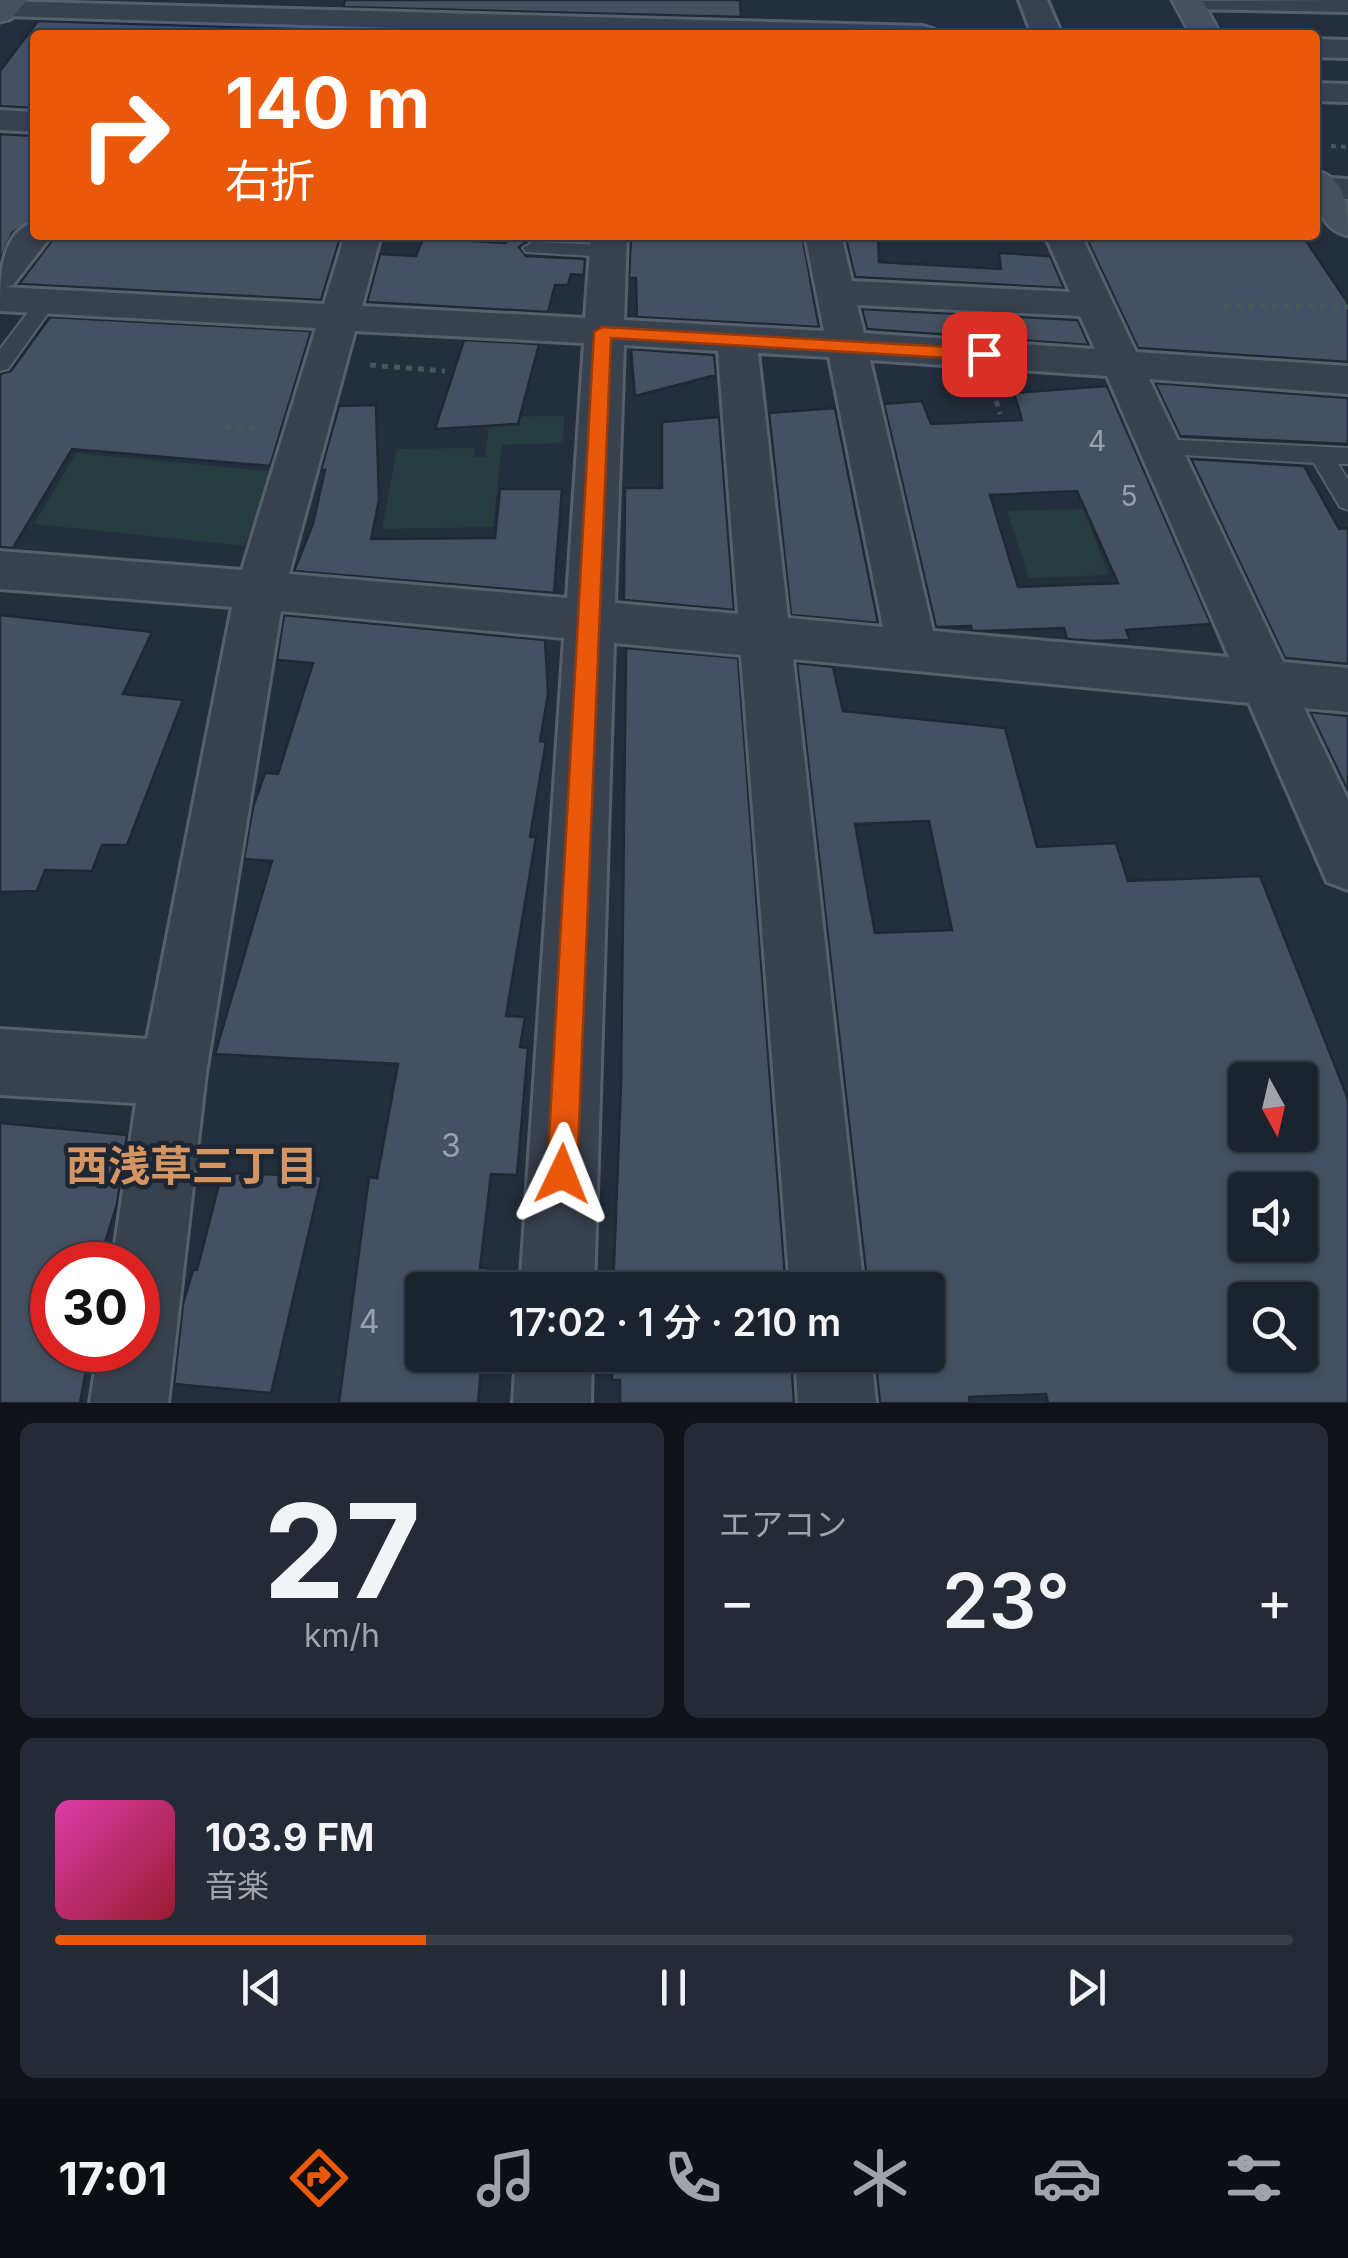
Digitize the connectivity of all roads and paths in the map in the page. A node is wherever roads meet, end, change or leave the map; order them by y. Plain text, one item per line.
1 (755, 0) edge
2 (907, 0) edge
3 (1033, 0) edge
4 (1188, 0) edge
5 (1348, 4) edge
6 (5, 7) edge
7 (446, 11) edge
8 (287, 17) edge
9 (617, 20) edge
10 (758, 30) joint
11 (918, 30) edge
12 (1045, 30) edge
13 (1203, 30) edge
14 (1320, 48) edge
15 (1348, 49) edge
16 (1320, 92) edge
17 (1348, 93) edge
18 (0, 120) edge
19 (30, 122) edge
20 (1331, 146) dead end
21 (1348, 146) edge
22 (1324, 186) edge
23 (1348, 225) edge
24 (30, 239) edge
25 (362, 240) edge
26 (824, 240) edge
27 (1064, 240) edge
28 (608, 243) edge
29 (533, 248) dead end
30 (0, 277) edge
31 (836, 292) junction
32 (0, 298) edge
33 (46, 302) junction
34 (1094, 306) junction
35 (1224, 306) dead end
36 (1348, 307) edge
37 (340, 320) junction
38 (602, 332) junction
39 (737, 339) junction
40 (848, 345) junction
41 (0, 364) edge
42 (1122, 364) junction
43 (1348, 380) edge
44 (1159, 447) junction
45 (1321, 454) junction
46 (1348, 456) edge
47 (1348, 501) edge
48 (0, 570) edge
49 (260, 590) junction
50 (591, 623) junction
51 (765, 639) junction
52 (913, 652) junction
53 (1265, 683) junction
54 (1348, 690) edge
55 (1348, 863) edge
56 (0, 1062) edge
57 (173, 1073) junction
58 (151, 1242) edge
59 (558, 1272) edge
60 (824, 1272) edge
61 (133, 1372) edge
62 (553, 1372) edge
63 (834, 1372) edge
64 (129, 1403) edge
65 (552, 1403) edge
66 (837, 1403) edge

1 - 10 street
2 - 11 street
3 - 12 street
4 - 5 street
4 - 13 street
6 - 8 street
7 - 8 street
7 - 9 street
9 - 10 street
14 - 15 street
16 - 17 street
18 - 19 street
20 - 21 path
22 - 23 street
24 - 30 street
25 - 37 street
26 - 31 street
27 - 34 street
28 - 29 lane
28 - 38 street
31 - 34 street
31 - 40 street
32 - 33 street
33 - 37 street
33 - 41 lane
34 - 42 street
35 - 36 path
37 - 38 street
37 - 49 street
38 - 39 street
38 - 50 street
39 - 40 street
39 - 51 street
40 - 42 street
40 - 52 street
42 - 43 street
42 - 44 street
44 - 45 lane
44 - 53 street
45 - 46 lane
45 - 47 lane
48 - 49 street
49 - 50 street
49 - 57 street
50 - 51 street
50 - 59 street
51 - 52 street
51 - 60 street
52 - 53 street
53 - 54 street
53 - 55 street
56 - 57 street
57 - 58 street
61 - 64 street
62 - 65 street
63 - 66 street

